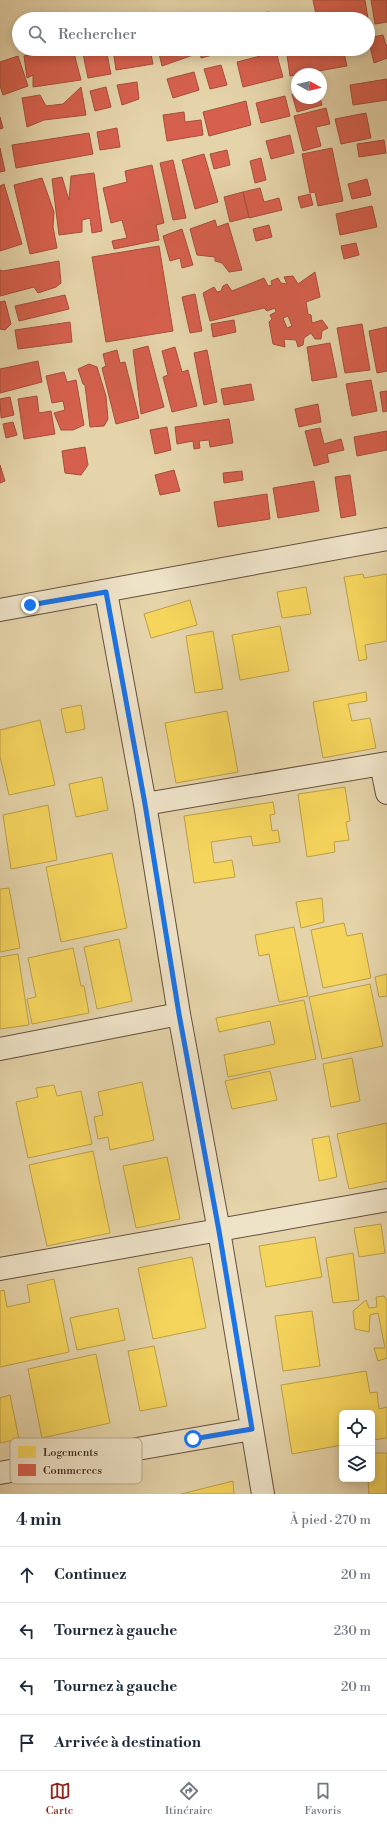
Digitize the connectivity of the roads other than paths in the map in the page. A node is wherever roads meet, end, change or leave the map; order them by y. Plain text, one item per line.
1 (387, 539) edge
2 (106, 592) junction
3 (0, 610) edge
4 (384, 763) edge
5 (387, 793) edge
6 (145, 804) junction
7 (179, 1014) junction
8 (0, 1049) edge
9 (387, 1200) edge
10 (219, 1231) junction
11 (0, 1269) edge
12 (252, 1429) junction
13 (142, 1448) edge
14 (10, 1470) edge
15 (0, 1472) edge
16 (263, 1494) edge

1 - 2 street
2 - 3 street
2 - 6 street
4 - 5 street
4 - 6 street
6 - 7 street
7 - 8 street
7 - 10 street
9 - 10 street
10 - 11 street
10 - 12 street
12 - 13 street
12 - 16 street
14 - 15 street

